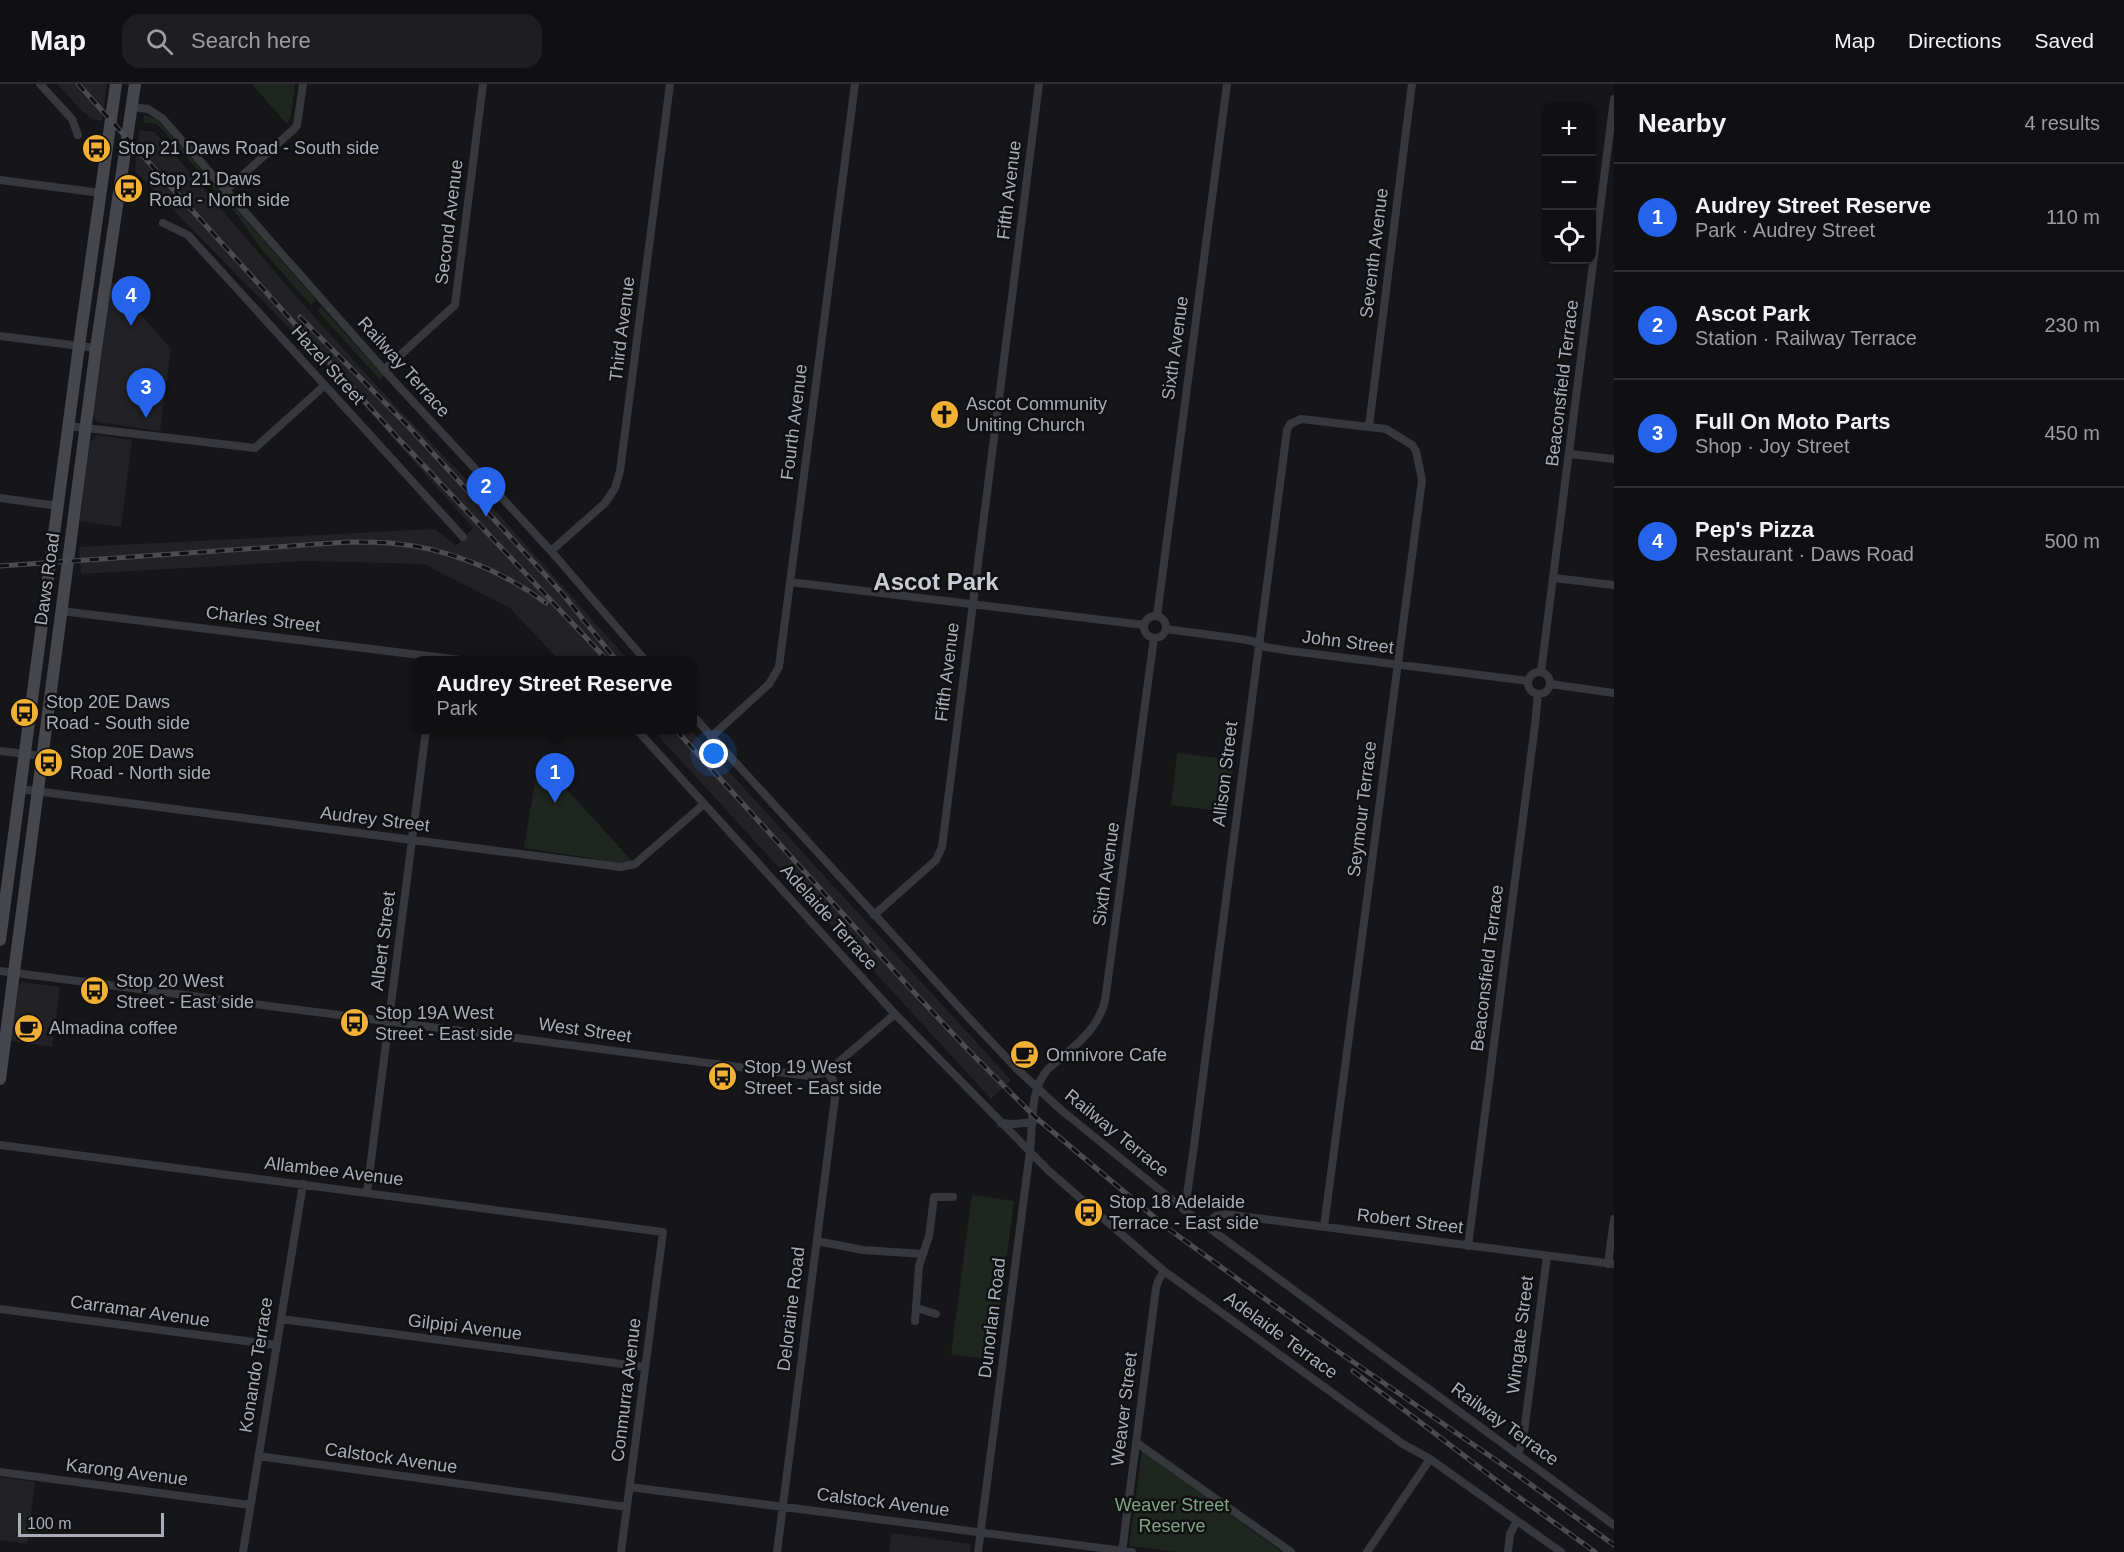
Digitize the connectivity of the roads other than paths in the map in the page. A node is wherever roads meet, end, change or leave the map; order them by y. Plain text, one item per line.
1 (40, 84) edge
2 (116, 84) edge
3 (135, 84) edge
4 (303, 84) edge
5 (483, 84) edge
6 (670, 84) edge
7 (855, 84) edge
8 (1039, 84) edge
9 (1227, 84) edge
10 (1412, 84) edge
11 (1614, 99) edge
12 (132, 107) junction
13 (78, 135) dead end
14 (0, 180) edge
15 (225, 191) junction
16 (100, 193) junction
17 (164, 223) dead end
18 (0, 336) edge
19 (79, 346) junction
20 (96, 348) junction
21 (384, 370) junction
22 (324, 386) junction
23 (69, 426) junction
24 (1369, 426) junction
25 (85, 427) junction
26 (1570, 454) junction
27 (1614, 459) edge
28 (0, 498) edge
29 (58, 506) junction
30 (463, 537) dead end
31 (551, 551) junction
32 (1554, 578) junction
33 (790, 582) junction
34 (1614, 585) edge
35 (972, 606) junction
36 (61, 611) junction
37 (1157, 616) junction
38 (1144, 625) junction
39 (1166, 629) junction
40 (1154, 638) junction
41 (1259, 644) junction
42 (412, 656) edge
43 (642, 656) edge
44 (1397, 665) junction
45 (1542, 672) junction
46 (1528, 681) junction
47 (1550, 684) junction
48 (1614, 693) edge
49 (1538, 694) junction
50 (697, 721) edge
51 (425, 734) edge
52 (641, 734) edge
53 (711, 737) junction
54 (0, 751) edge
55 (25, 754) junction
56 (42, 756) junction
57 (20, 789) junction
58 (38, 791) junction
59 (704, 804) junction
60 (412, 841) junction
61 (874, 915) junction
62 (0, 940) edge
63 (0, 971) edge
64 (14, 973) junction
65 (894, 1014) junction
66 (390, 1021) junction
67 (827, 1072) junction
68 (0, 1078) edge
69 (1037, 1088) junction
70 (1033, 1122) junction
71 (1000, 1123) junction
72 (0, 1145) edge
73 (1030, 1151) junction
74 (303, 1184) junction
75 (367, 1192) junction
76 (953, 1197) dead end
77 (1182, 1208) junction
78 (1614, 1218) edge
79 (1206, 1224) junction
80 (1324, 1227) junction
81 (663, 1232) joint
82 (817, 1241) junction
83 (1468, 1246) junction
84 (923, 1254) junction
85 (1548, 1256) junction
86 (1611, 1264) edge
87 (1164, 1271) junction
88 (917, 1308) junction
89 (0, 1309) edge
90 (936, 1314) dead end
91 (281, 1319) junction
92 (915, 1321) dead end
93 (276, 1346) junction
94 (645, 1367) junction
95 (1137, 1443) junction
96 (1518, 1454) junction
97 (258, 1456) junction
98 (1430, 1459) junction
99 (0, 1472) edge
100 (630, 1487) junction
101 (250, 1505) junction
102 (783, 1506) junction
103 (627, 1507) junction
104 (1517, 1521) junction
105 (1614, 1525) edge
106 (981, 1532) junction
107 (243, 1552) edge
108 (621, 1552) edge
109 (777, 1552) edge
110 (978, 1552) edge
111 (1126, 1552) edge
112 (1291, 1552) edge
113 (1367, 1552) edge
114 (1508, 1552) edge
115 (1561, 1552) edge

1 - 13 street
2 - 16 main road, Daws Road
3 - 12 main road, Daws Road
4 - 15 street
5 - 21 street, Second Avenue
6 - 31 street, Third Avenue
7 - 33 street, Fourth Avenue
8 - 35 street, Fifth Avenue
9 - 37 street, Sixth Avenue
10 - 24 street, Seventh Avenue
11 - 26 street, Beaconsfield Terrace
12 - 15 street, Railway Terrace
12 - 20 main road, Daws Road
14 - 16 street
15 - 21 street, Railway Terrace
16 - 19 main road, Daws Road
17 - 22 street, Hazel Street
18 - 19 street
19 - 20 street
19 - 23 main road, Daws Road
20 - 25 main road, Daws Road
21 - 31 street, Railway Terrace
22 - 25 street
22 - 30 street, Hazel Street
23 - 25 street
23 - 29 main road, Daws Road
24 - 41 street, Allison Street
24 - 44 street, Seymour Terrace
25 - 36 main road, Daws Road
26 - 27 street
26 - 32 street, Beaconsfield Terrace
28 - 29 street
29 - 55 main road, Daws Road
31 - 43 street, Railway Terrace
32 - 34 street
32 - 45 street, Beaconsfield Terrace
33 - 35 street
33 - 53 street, Fourth Avenue
35 - 38 street
35 - 61 street, Fifth Avenue
36 - 42 street, Charles Street
36 - 56 main road, Daws Road
37 - 38 street
37 - 39 street
38 - 40 street
39 - 40 street
39 - 41 street, John Street
40 - 69 street, Sixth Avenue
41 - 44 street, John Street
41 - 77 street, Allison Street
44 - 46 street, John Street
44 - 80 street, Seymour Terrace
45 - 46 street
45 - 47 street
46 - 49 street
47 - 48 street
47 - 49 street
49 - 83 street, Beaconsfield Terrace
50 - 53 street, Railway Terrace
51 - 60 street, Albert Street
52 - 59 street, Adelaide Terrace
53 - 61 street, Railway Terrace
54 - 55 street
55 - 56 street
55 - 57 main road, Daws Road
56 - 58 main road, Daws Road
57 - 58 street, Audrey Street
57 - 62 main road, Daws Road
58 - 60 street, Audrey Street
58 - 64 main road, Daws Road
59 - 60 street, Audrey Street
59 - 65 street, Adelaide Terrace
60 - 66 street, Albert Street
61 - 69 street, Railway Terrace
63 - 64 street, West Street
64 - 66 street, West Street
64 - 68 main road, Daws Road
65 - 67 street
65 - 71 street, Adelaide Terrace
66 - 67 street, West Street
66 - 75 street, Albert Street
67 - 82 street, Deloraine Road
69 - 70 street, Dunorlan Road
69 - 77 street, Railway Terrace
70 - 71 street
70 - 73 street, Dunorlan Road
71 - 73 street, Adelaide Terrace
72 - 74 street, Allambee Avenue
73 - 87 street, Adelaide Terrace
73 - 106 street, Dunorlan Road
74 - 75 street, Allambee Avenue
74 - 91 street, Konando Terrace
75 - 81 street, Allambee Avenue
76 - 84 street
77 - 79 street, Railway Terrace
78 - 86 street
79 - 80 street, Robert Street
79 - 96 street, Railway Terrace
80 - 83 street, Robert Street
81 - 94 street, Conmurra Avenue
82 - 84 street
82 - 102 street, Deloraine Road
83 - 85 street, Robert Street
84 - 88 street
85 - 86 street, Robert Street
85 - 96 street, Wingate Street
87 - 95 street, Weaver Street
87 - 98 street, Adelaide Terrace
88 - 90 street
88 - 92 street
89 - 93 street, Carramar Avenue
91 - 93 street, Konando Terrace
91 - 94 street, Gilpipi Avenue
93 - 97 street, Konando Terrace
94 - 100 street, Conmurra Avenue
95 - 111 street, Weaver Street
95 - 112 street
96 - 105 street, Railway Terrace
97 - 101 street, Konando Terrace
97 - 103 street, Calstock Avenue
98 - 104 street, Adelaide Terrace
98 - 113 street
99 - 101 street, Karong Avenue
100 - 102 street, Calstock Avenue
100 - 103 street, Conmurra Avenue
101 - 107 street, Konando Terrace
102 - 106 street, Calstock Avenue
102 - 109 street, Deloraine Road
103 - 108 street, Conmurra Avenue
104 - 114 street
104 - 115 street, Adelaide Terrace
106 - 110 street, Dunorlan Road
106 - 111 street, Calstock Avenue

